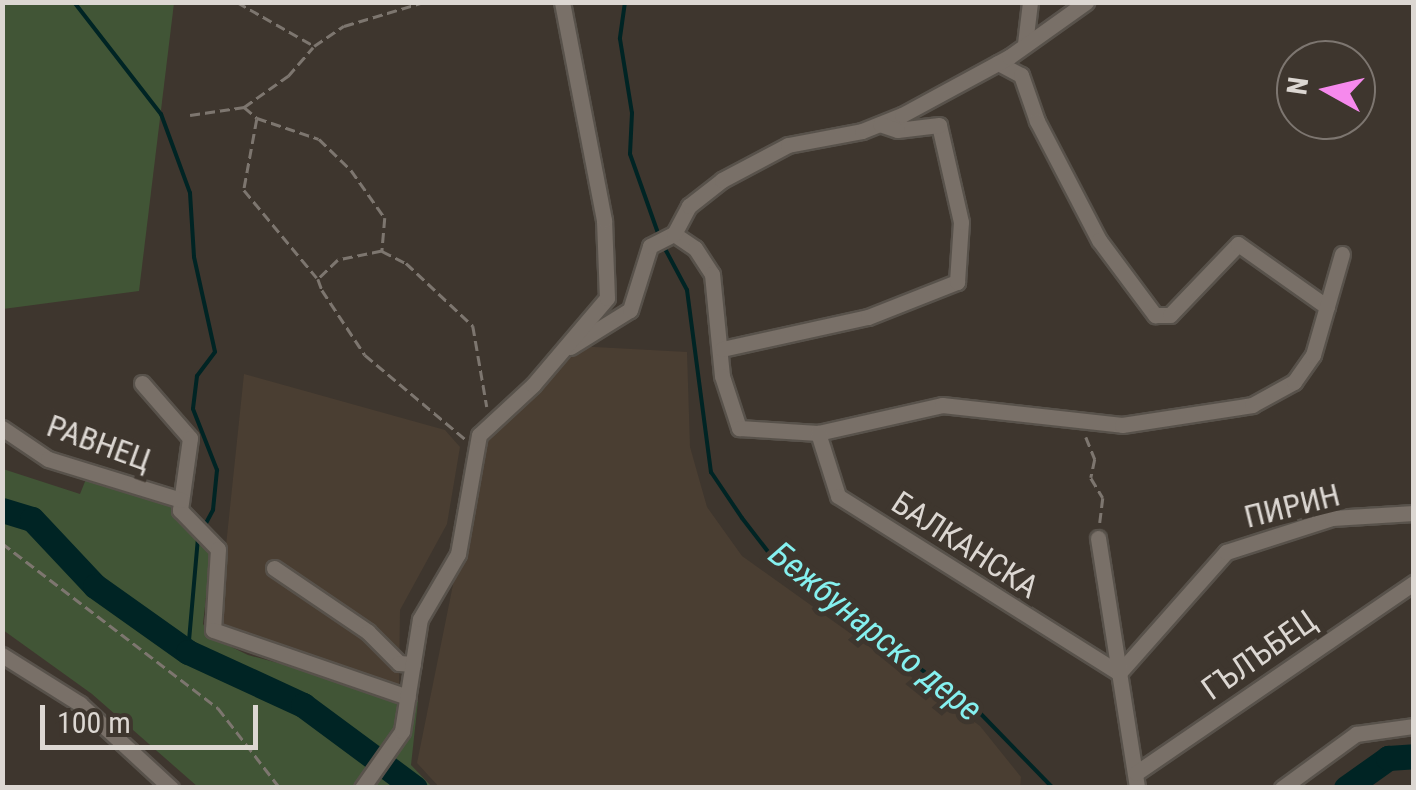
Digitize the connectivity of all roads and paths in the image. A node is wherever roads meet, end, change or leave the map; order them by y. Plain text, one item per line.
1 (237, 2) edge
2 (424, 2) edge
3 (562, 2) edge
4 (1030, 2) edge
5 (1086, 2) edge
6 (1025, 44) junction
7 (314, 46) junction
8 (998, 63) junction
9 (244, 107) junction
10 (190, 115) dead end
11 (257, 118) junction
12 (880, 124) junction
13 (670, 235) junction
14 (382, 251) junction
15 (1342, 254) dead end
16 (318, 279) junction
17 (1327, 307) junction
18 (566, 348) junction
19 (722, 349) junction
20 (142, 383) dead end
21 (1082, 422) junction
22 (489, 423) junction
23 (2, 428) edge
24 (818, 433) junction
25 (474, 447) junction
26 (181, 500) junction
27 (1414, 513) edge
28 (1098, 538) joint
29 (2, 543) edge
30 (274, 568) dead end
31 (1414, 583) edge
32 (2, 655) edge
33 (413, 664) junction
34 (1119, 673) junction
35 (408, 697) junction
36 (1414, 726) edge
37 (1137, 780) edge
38 (171, 788) edge
39 (280, 788) edge
40 (362, 788) edge
41 (1282, 788) edge

1 - 7 path
2 - 7 path
3 - 18 street
4 - 6 street
5 - 6 street
6 - 8 street
7 - 9 path
8 - 12 street
8 - 17 street
9 - 10 path
9 - 11 path
11 - 14 path
11 - 16 path
12 - 13 street
12 - 19 street
13 - 18 street
13 - 19 street
14 - 16 path
14 - 22 path
15 - 17 street
16 - 25 path
17 - 21 street
18 - 22 street
19 - 24 street
20 - 26 street
21 - 24 street
21 - 28 path
22 - 25 street
23 - 26 street, РАВНЕЦ
24 - 34 street, БАЛКАНСКА
25 - 33 street
26 - 35 street
27 - 34 street, ПИРИН
28 - 34 street
29 - 39 path
30 - 33 street
31 - 37 street, ГЪЛЪБЕЦ
32 - 38 street
33 - 35 street
34 - 37 street
35 - 40 street
36 - 41 street

